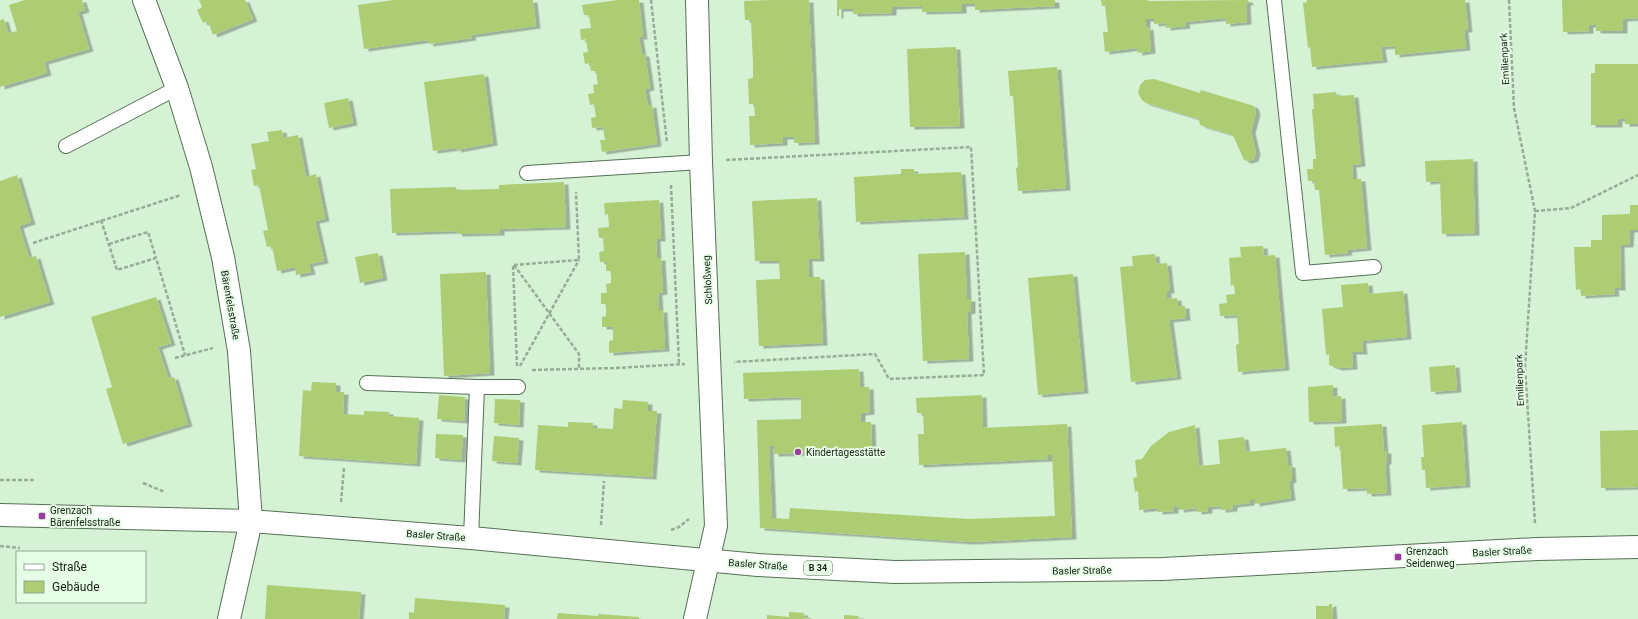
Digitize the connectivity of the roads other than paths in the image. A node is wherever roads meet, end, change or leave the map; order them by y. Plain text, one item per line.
1 (144, 0) edge
2 (697, 0) edge
3 (1274, 0) edge
4 (177, 88) junction
5 (66, 146) dead end
6 (701, 162) junction
7 (527, 173) dead end
8 (1374, 267) dead end
9 (366, 383) dead end
10 (477, 386) junction
11 (518, 387) road end
12 (0, 515) edge
13 (251, 521) junction
14 (471, 538) junction
15 (1638, 547) edge
16 (710, 560) junction
17 (229, 619) edge
18 (695, 619) edge

1 - 4 main road, Bärenfelsstraße
2 - 6 main road, Schloßweg
3 - 8 lane
4 - 5 lane
4 - 13 main road, Bärenfelsstraße
6 - 7 lane
6 - 16 main road, Schloßweg
9 - 10 lane
10 - 11 lane
10 - 14 lane
12 - 13 main road, Basler Straße / B 34
13 - 14 main road, Basler Straße / B 34
13 - 17 main road, Bärenfelsstraße
14 - 16 main road, Basler Straße / B 34
15 - 16 main road, Basler Straße / B 34
16 - 18 main road, Schloßweg

